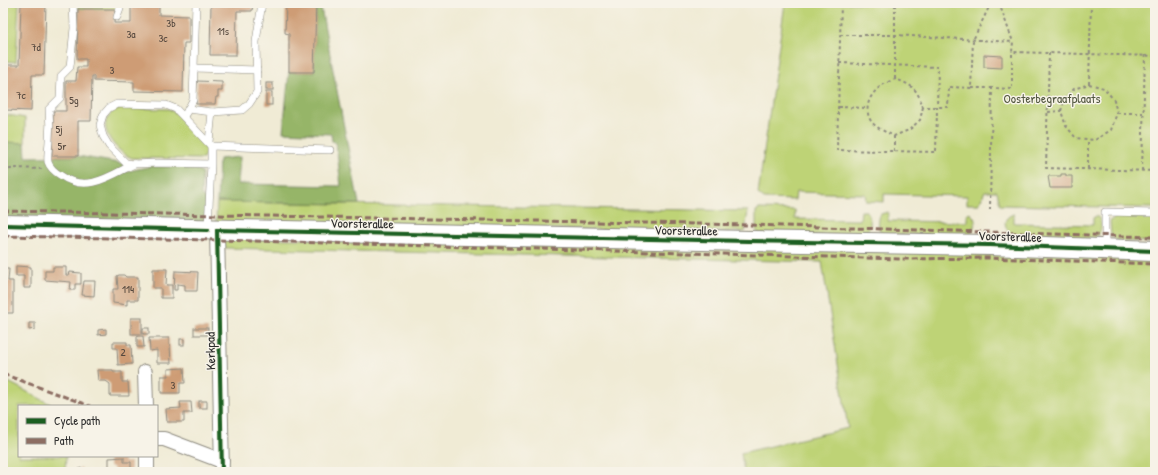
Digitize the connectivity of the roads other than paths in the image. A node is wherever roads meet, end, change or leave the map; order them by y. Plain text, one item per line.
1 (73, 3) edge
2 (119, 3) edge
3 (196, 3) edge
4 (262, 3) edge
5 (117, 17) dead end
6 (194, 68) junction
7 (257, 70) junction
8 (188, 109) junction
9 (212, 112) junction
10 (184, 117) junction
11 (210, 144) junction
12 (330, 150) dead end
13 (134, 164) junction
14 (211, 164) junction
15 (1155, 213) edge
16 (3, 225) edge
17 (213, 230) junction
18 (1104, 250) junction
19 (1155, 251) edge
20 (145, 372) dead end
21 (146, 405) edge
22 (158, 439) edge
23 (147, 457) edge
24 (222, 466) edge
25 (147, 472) edge

1 - 13 lane
2 - 5 lane
3 - 6 lane
4 - 7 lane
6 - 7 lane
6 - 8 lane
7 - 9 lane
8 - 9 lane
8 - 10 lane
9 - 11 lane
10 - 11 lane
10 - 13 lane
11 - 12 lane
11 - 14 lane
13 - 14 lane
14 - 17 lane
15 - 18 lane
16 - 17 main road, Voorsterallee
17 - 18 main road, Voorsterallee
17 - 24 street, Kerkpad
18 - 19 main road, Voorsterallee
20 - 21 street
22 - 24 street
23 - 25 street

